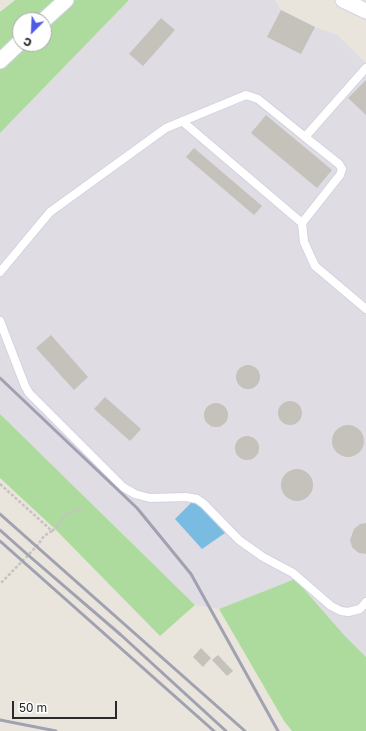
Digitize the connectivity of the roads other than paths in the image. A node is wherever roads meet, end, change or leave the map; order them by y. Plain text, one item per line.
1 (66, 0) edge
2 (343, 0) edge
3 (366, 11) edge
4 (52, 13) edge
5 (12, 50) edge
6 (0, 61) edge
7 (366, 68) edge
8 (182, 121) junction
9 (305, 137) junction
10 (302, 223) junction
11 (0, 272) edge
12 (366, 309) edge
13 (0, 322) edge
14 (366, 602) edge

1 - 4 street
2 - 3 street
5 - 6 street
7 - 9 lane
8 - 9 lane
8 - 10 lane
8 - 11 lane
9 - 10 lane
10 - 12 lane
13 - 14 lane

